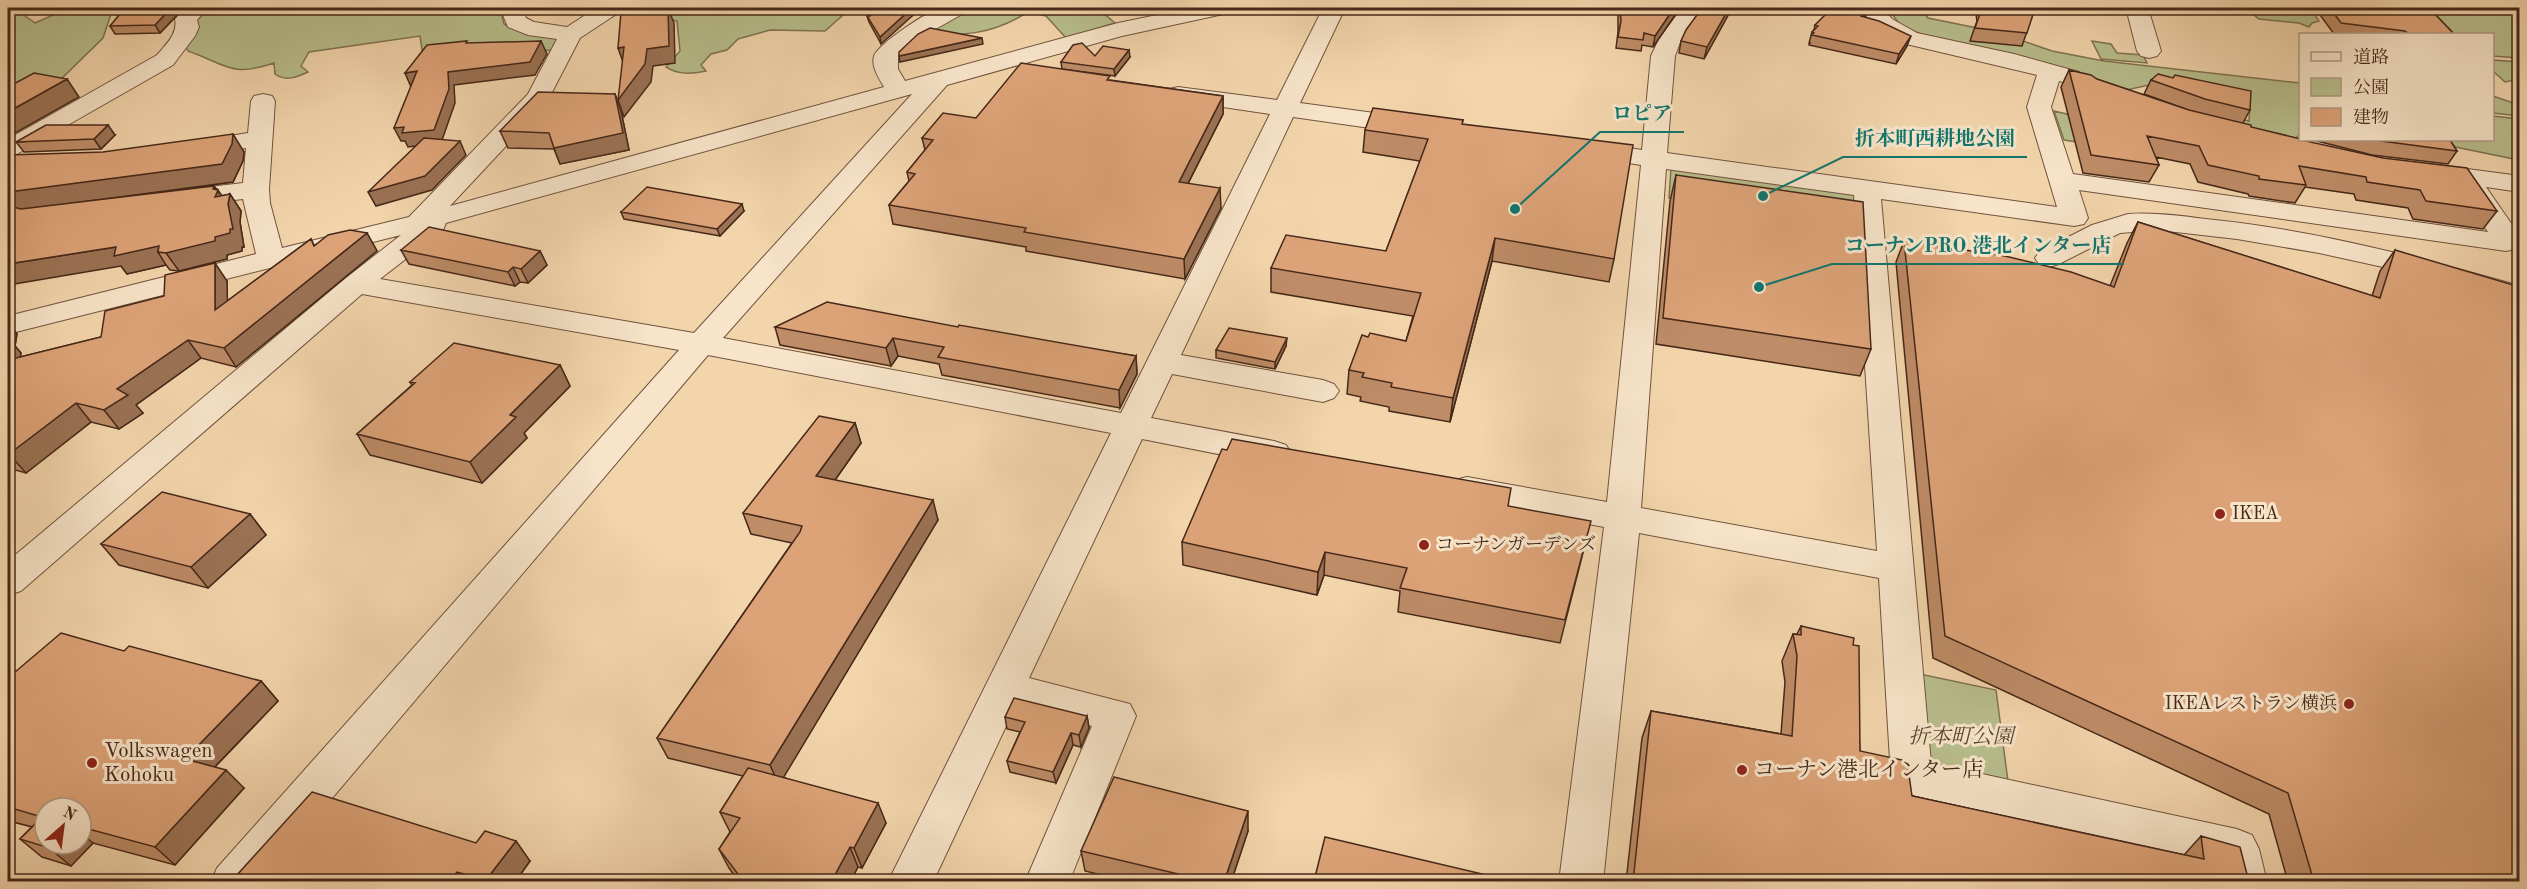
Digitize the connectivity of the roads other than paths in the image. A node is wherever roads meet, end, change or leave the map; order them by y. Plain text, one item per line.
1 (196, 8) edge
2 (511, 8) edge
3 (610, 8) edge
4 (956, 8) edge
5 (1220, 8) edge
6 (1334, 8) edge
7 (1693, 8) edge
8 (1868, 8) edge
9 (2137, 8) edge
10 (571, 34) junction
11 (2149, 51) dead end
12 (986, 68) junction
13 (2050, 70) junction
14 (1043, 75) edge
15 (938, 80) junction
16 (2096, 86) edge
17 (898, 91) junction
18 (1159, 91) edge
19 (263, 101) dead end
20 (1286, 108) junction
21 (1440, 130) edge
22 (260, 139) junction
23 (1570, 147) edge
24 (8, 148) edge
25 (171, 152) edge
26 (1654, 159) junction
27 (2407, 169) edge
28 (2465, 177) junction
29 (2063, 180) junction
30 (2520, 183) edge
31 (1867, 188) junction
32 (256, 189) junction
33 (151, 203) edge
34 (431, 219) junction
35 (271, 258) junction
36 (2049, 258) dead end
37 (356, 284) junction
38 (2520, 296) edge
39 (8, 325) edge
40 (701, 344) junction
41 (1161, 362) junction
42 (1312, 384) dead end
43 (1129, 427) junction
44 (1305, 459) edge
45 (1434, 483) edge
46 (1623, 518) junction
47 (1896, 568) junction
48 (8, 581) edge
49 (1003, 688) junction
50 (233, 882) edge
51 (910, 882) edge
52 (1047, 882) edge
53 (1581, 882) edge
54 (2245, 882) edge

1 - 24 street
2 - 10 street
3 - 10 street
4 - 17 street
5 - 12 street
6 - 20 street
7 - 26 street
8 - 13 street
9 - 11 street
10 - 34 street
12 - 14 street
12 - 15 street
13 - 16 street
13 - 29 street
15 - 17 street
15 - 40 street
17 - 34 street
18 - 20 street
19 - 22 street
20 - 21 street
20 - 41 street
22 - 25 street
22 - 32 street
23 - 26 street
26 - 31 street
26 - 46 street
27 - 28 street
28 - 29 street
28 - 30 street
29 - 31 street
31 - 47 street
32 - 33 street
32 - 35 street
34 - 35 street
34 - 37 street
35 - 39 street
36 - 38 street
37 - 40 street
37 - 48 street
40 - 43 street
40 - 50 street
41 - 42 street
41 - 43 street
43 - 44 street
43 - 49 street
45 - 46 street
46 - 47 street
46 - 53 street
47 - 54 street
49 - 51 street
49 - 52 street

